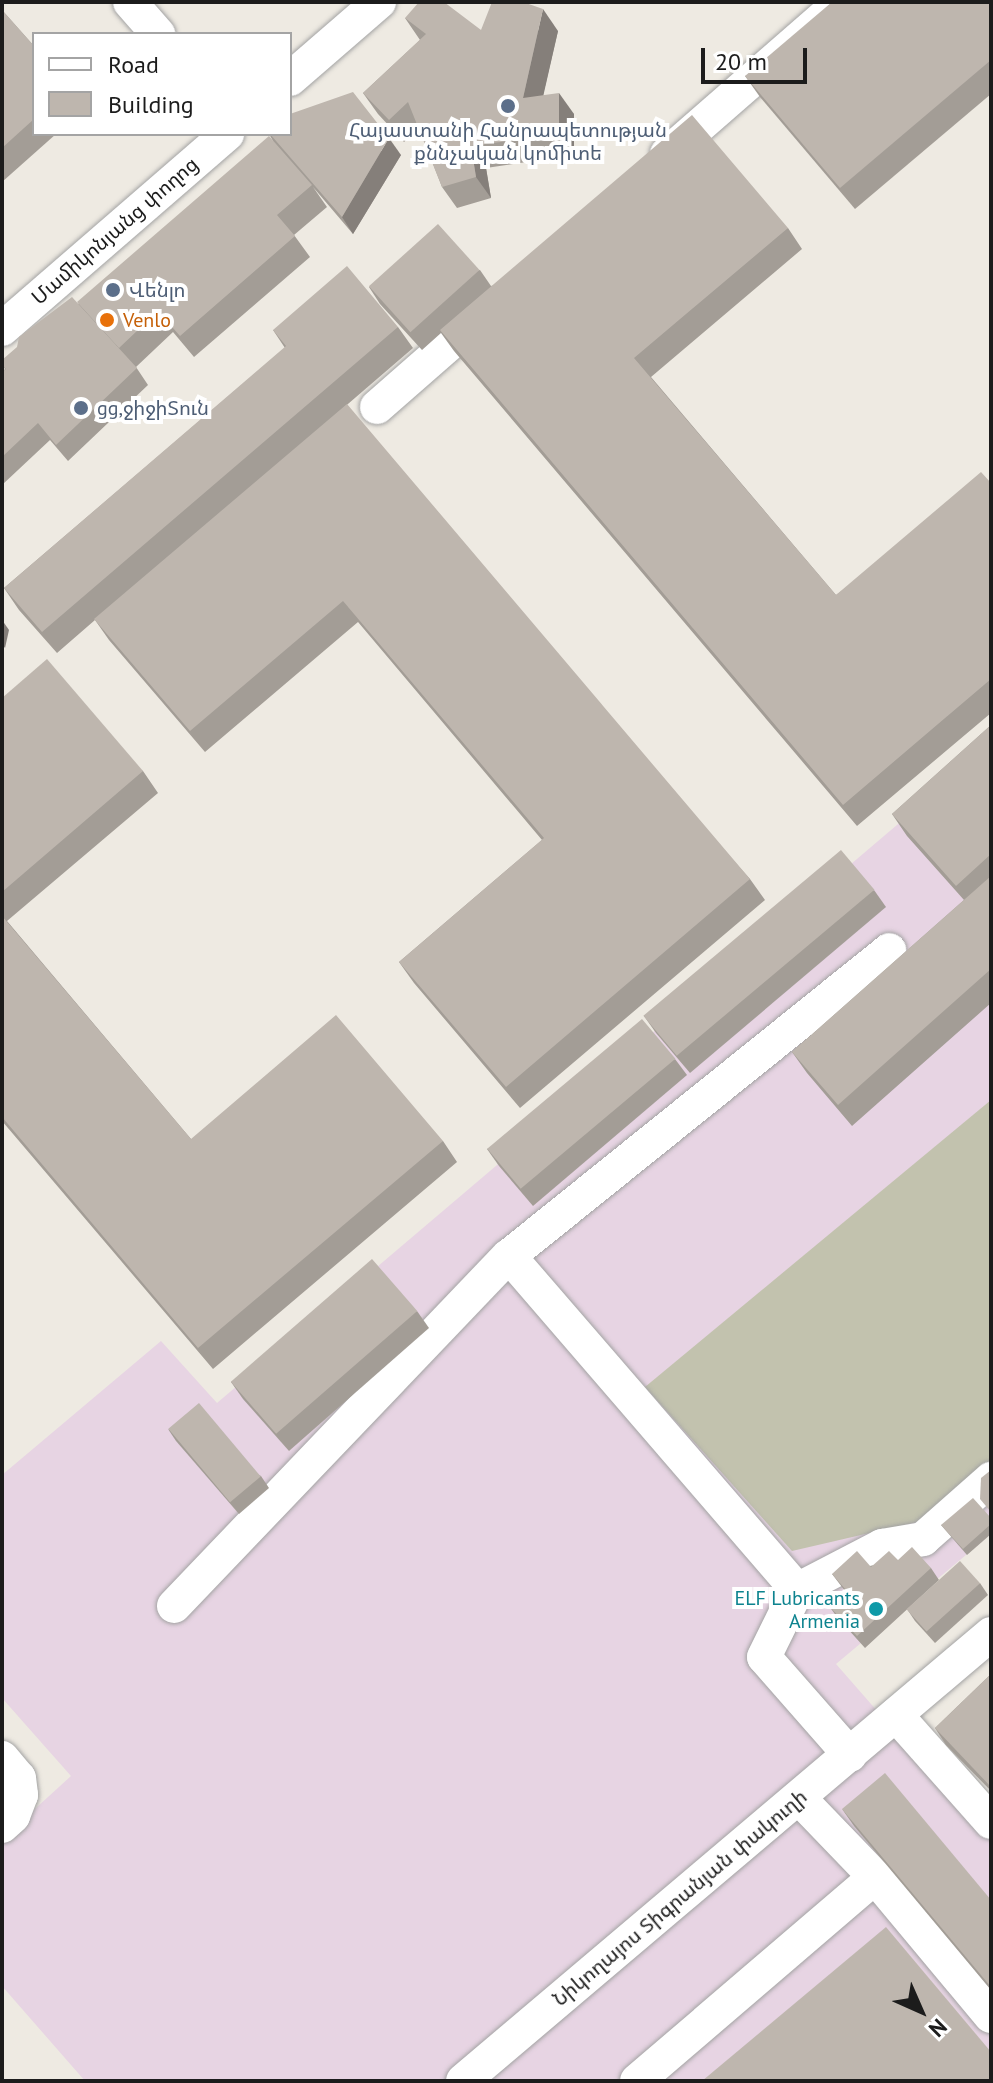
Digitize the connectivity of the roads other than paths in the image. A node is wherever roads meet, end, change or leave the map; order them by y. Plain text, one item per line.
1 (130, 2) edge
2 (351, 2) edge
3 (379, 2) edge
4 (841, 2) edge
5 (156, 32) edge
6 (292, 53) edge
7 (292, 77) edge
8 (197, 136) edge
9 (225, 136) edge
10 (639, 178) edge
11 (508, 293) edge
12 (2, 304) edge
13 (2, 329) edge
14 (377, 407) dead end
15 (889, 950) dead end
16 (509, 1256) junction
17 (991, 1479) edge
18 (797, 1590) junction
19 (174, 1606) dead end
20 (991, 1634) edge
21 (896, 1715) junction
22 (850, 1755) junction
23 (2, 1758) edge
24 (799, 1798) junction
25 (991, 1822) edge
26 (2, 1826) edge
27 (875, 1877) junction
28 (991, 2016) edge
29 (463, 2081) edge
30 (637, 2081) edge

1 - 5 street
2 - 6 street
3 - 7 street
4 - 10 street
8 - 12 street, Մամիկոնյանց փողոց
9 - 13 street, Մամիկոնյանց փողոց
11 - 14 street
15 - 16 street
16 - 18 street
16 - 19 street
17 - 18 street
18 - 22 street
20 - 21 street, Նիկողայոս Տիգրանյան փակուղի
21 - 22 street, Նիկողայոս Տիգրանյան փակուղի
21 - 25 street
22 - 24 street, Նիկողայոս Տիգրանյան փակուղի
23 - 26 street
24 - 27 street
24 - 29 street, Նիկողայոս Տիգրանյան փակուղի
27 - 28 street
27 - 30 street

